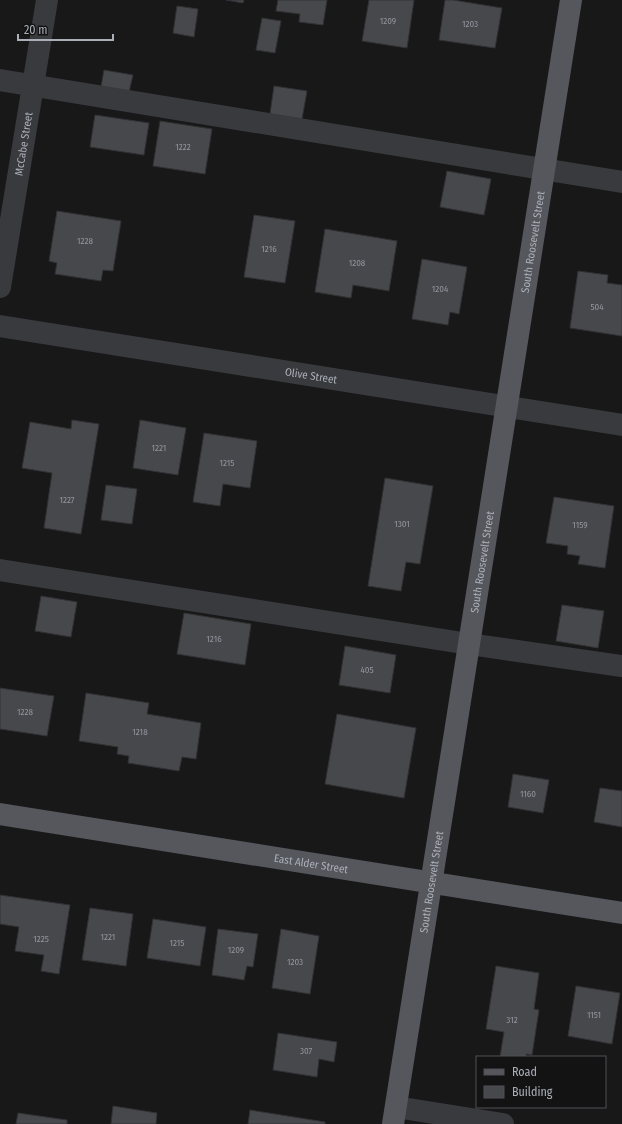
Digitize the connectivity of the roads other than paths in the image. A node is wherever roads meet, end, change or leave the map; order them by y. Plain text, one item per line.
1 (46, 0) edge
2 (571, 0) edge
3 (0, 80) edge
4 (33, 85) junction
5 (544, 170) junction
6 (622, 182) edge
7 (0, 287) edge
8 (0, 326) edge
9 (507, 407) junction
10 (622, 425) edge
11 (0, 570) edge
12 (469, 644) junction
13 (622, 666) edge
14 (0, 814) edge
15 (431, 883) junction
16 (622, 913) edge
17 (394, 1115) edge
18 (503, 1124) edge

1 - 4 street, McCabe Street
2 - 5 main road, South Roosevelt Street
3 - 4 street
4 - 5 street
4 - 7 street, McCabe Street
5 - 6 street
5 - 9 main road, South Roosevelt Street
8 - 9 street, Olive Street
9 - 10 street, Olive Street
9 - 12 main road, South Roosevelt Street
11 - 12 street
12 - 13 street
12 - 15 main road, South Roosevelt Street
14 - 15 main road, East Alder Street
15 - 16 main road, East Alder Street
15 - 17 main road, South Roosevelt Street
17 - 18 street

